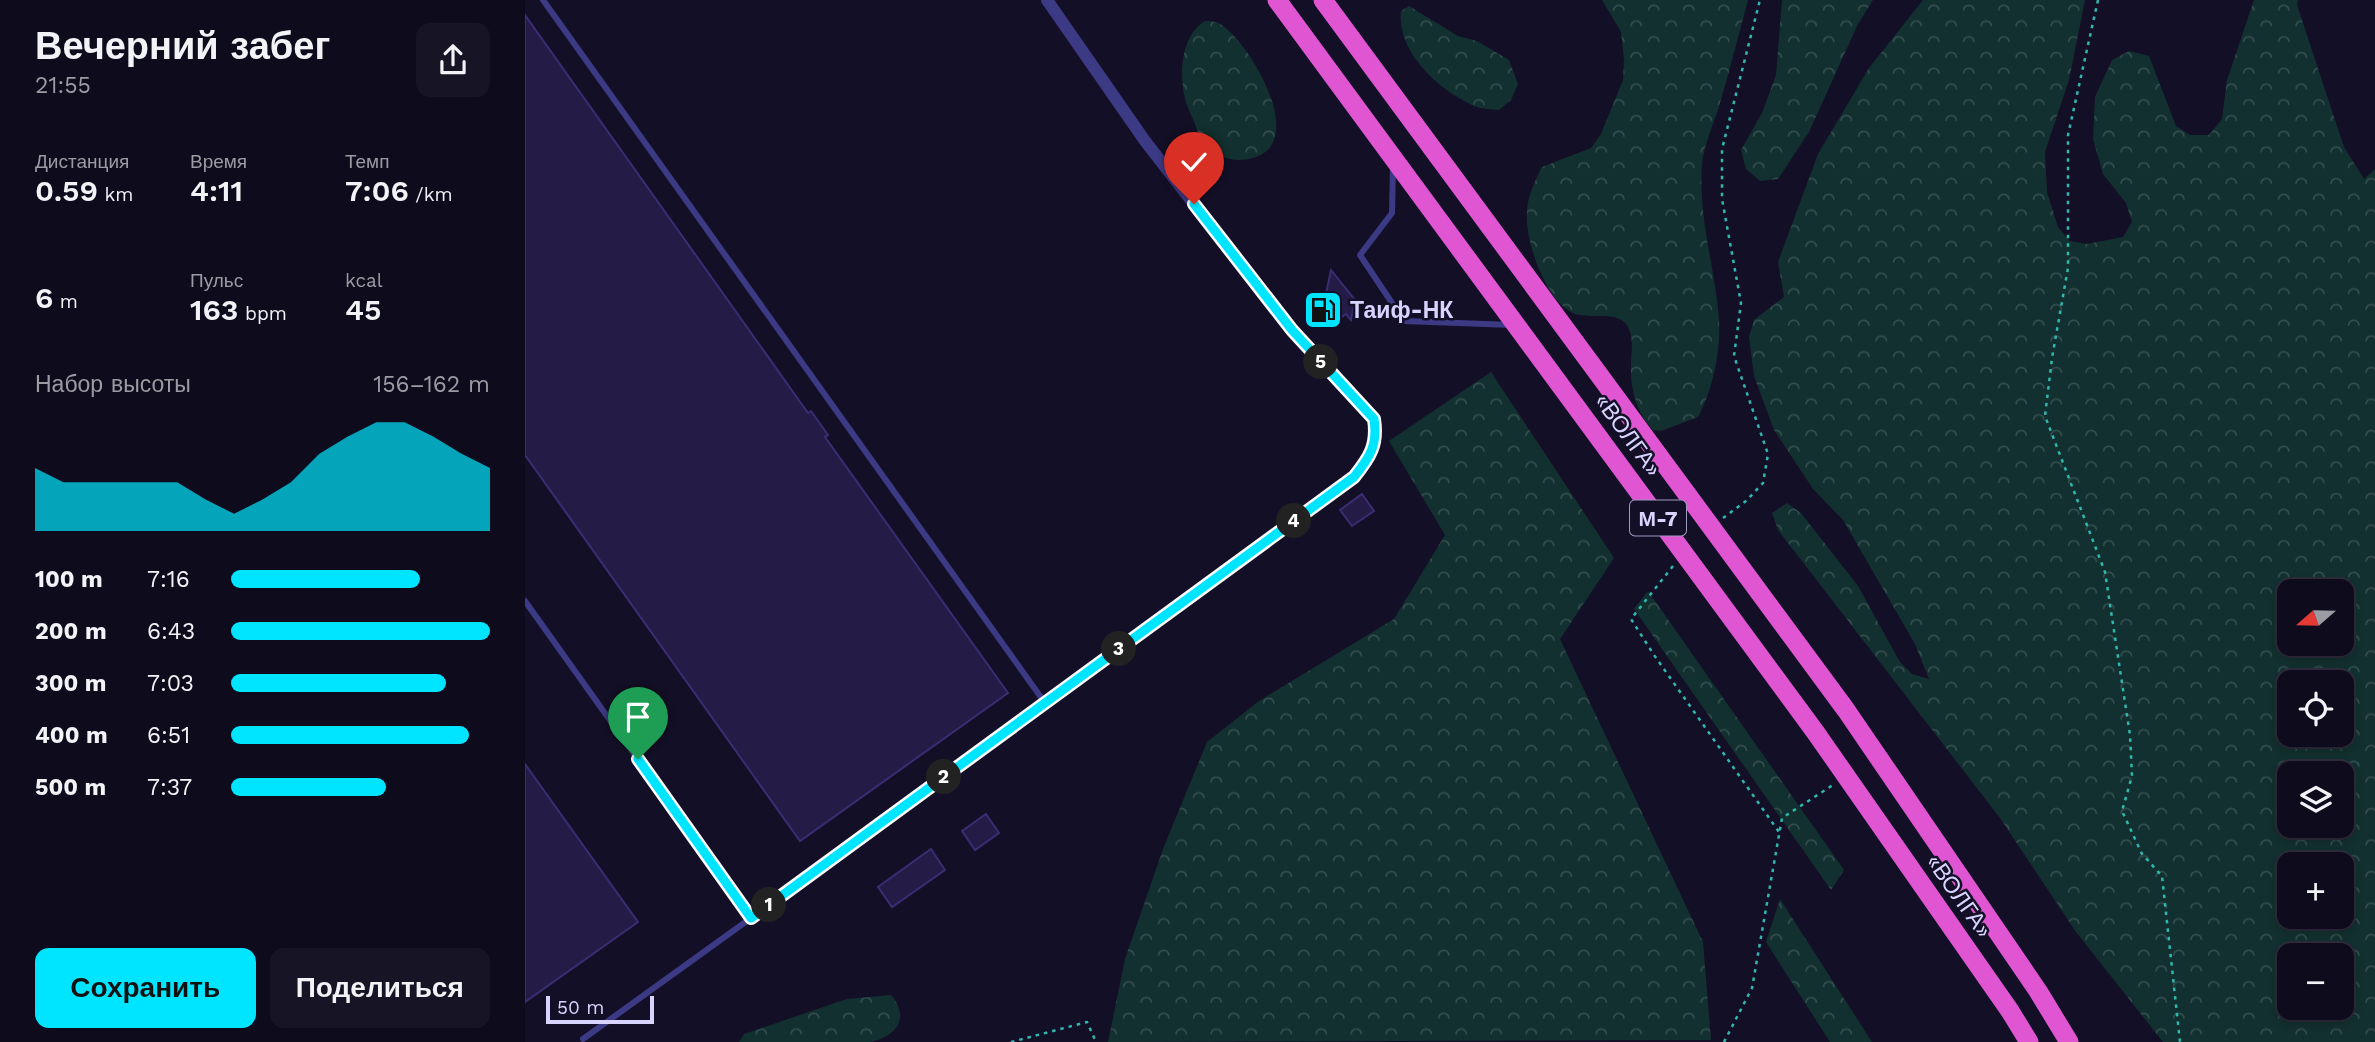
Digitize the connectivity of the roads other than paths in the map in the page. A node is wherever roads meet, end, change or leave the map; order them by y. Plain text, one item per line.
1 (543, 0) edge
2 (1047, 0) edge
3 (1277, 0) edge
4 (1323, 0) edge
5 (1393, 157) junction
6 (1517, 326) junction
7 (1354, 477) joint
8 (525, 601) edge
9 (1045, 703) junction
10 (751, 918) junction
11 (583, 1039) dead end
12 (2029, 1042) edge
13 (2069, 1042) edge

1 - 9 lane
2 - 7 street
3 - 5 highway, «ВОЛГА» / М-7
4 - 13 highway, «ВОЛГА» / М-7
5 - 6 highway, «ВОЛГА» / М-7
5 - 6 lane
6 - 12 highway, «ВОЛГА» / М-7
7 - 9 lane
8 - 10 lane
9 - 10 lane
10 - 11 lane

